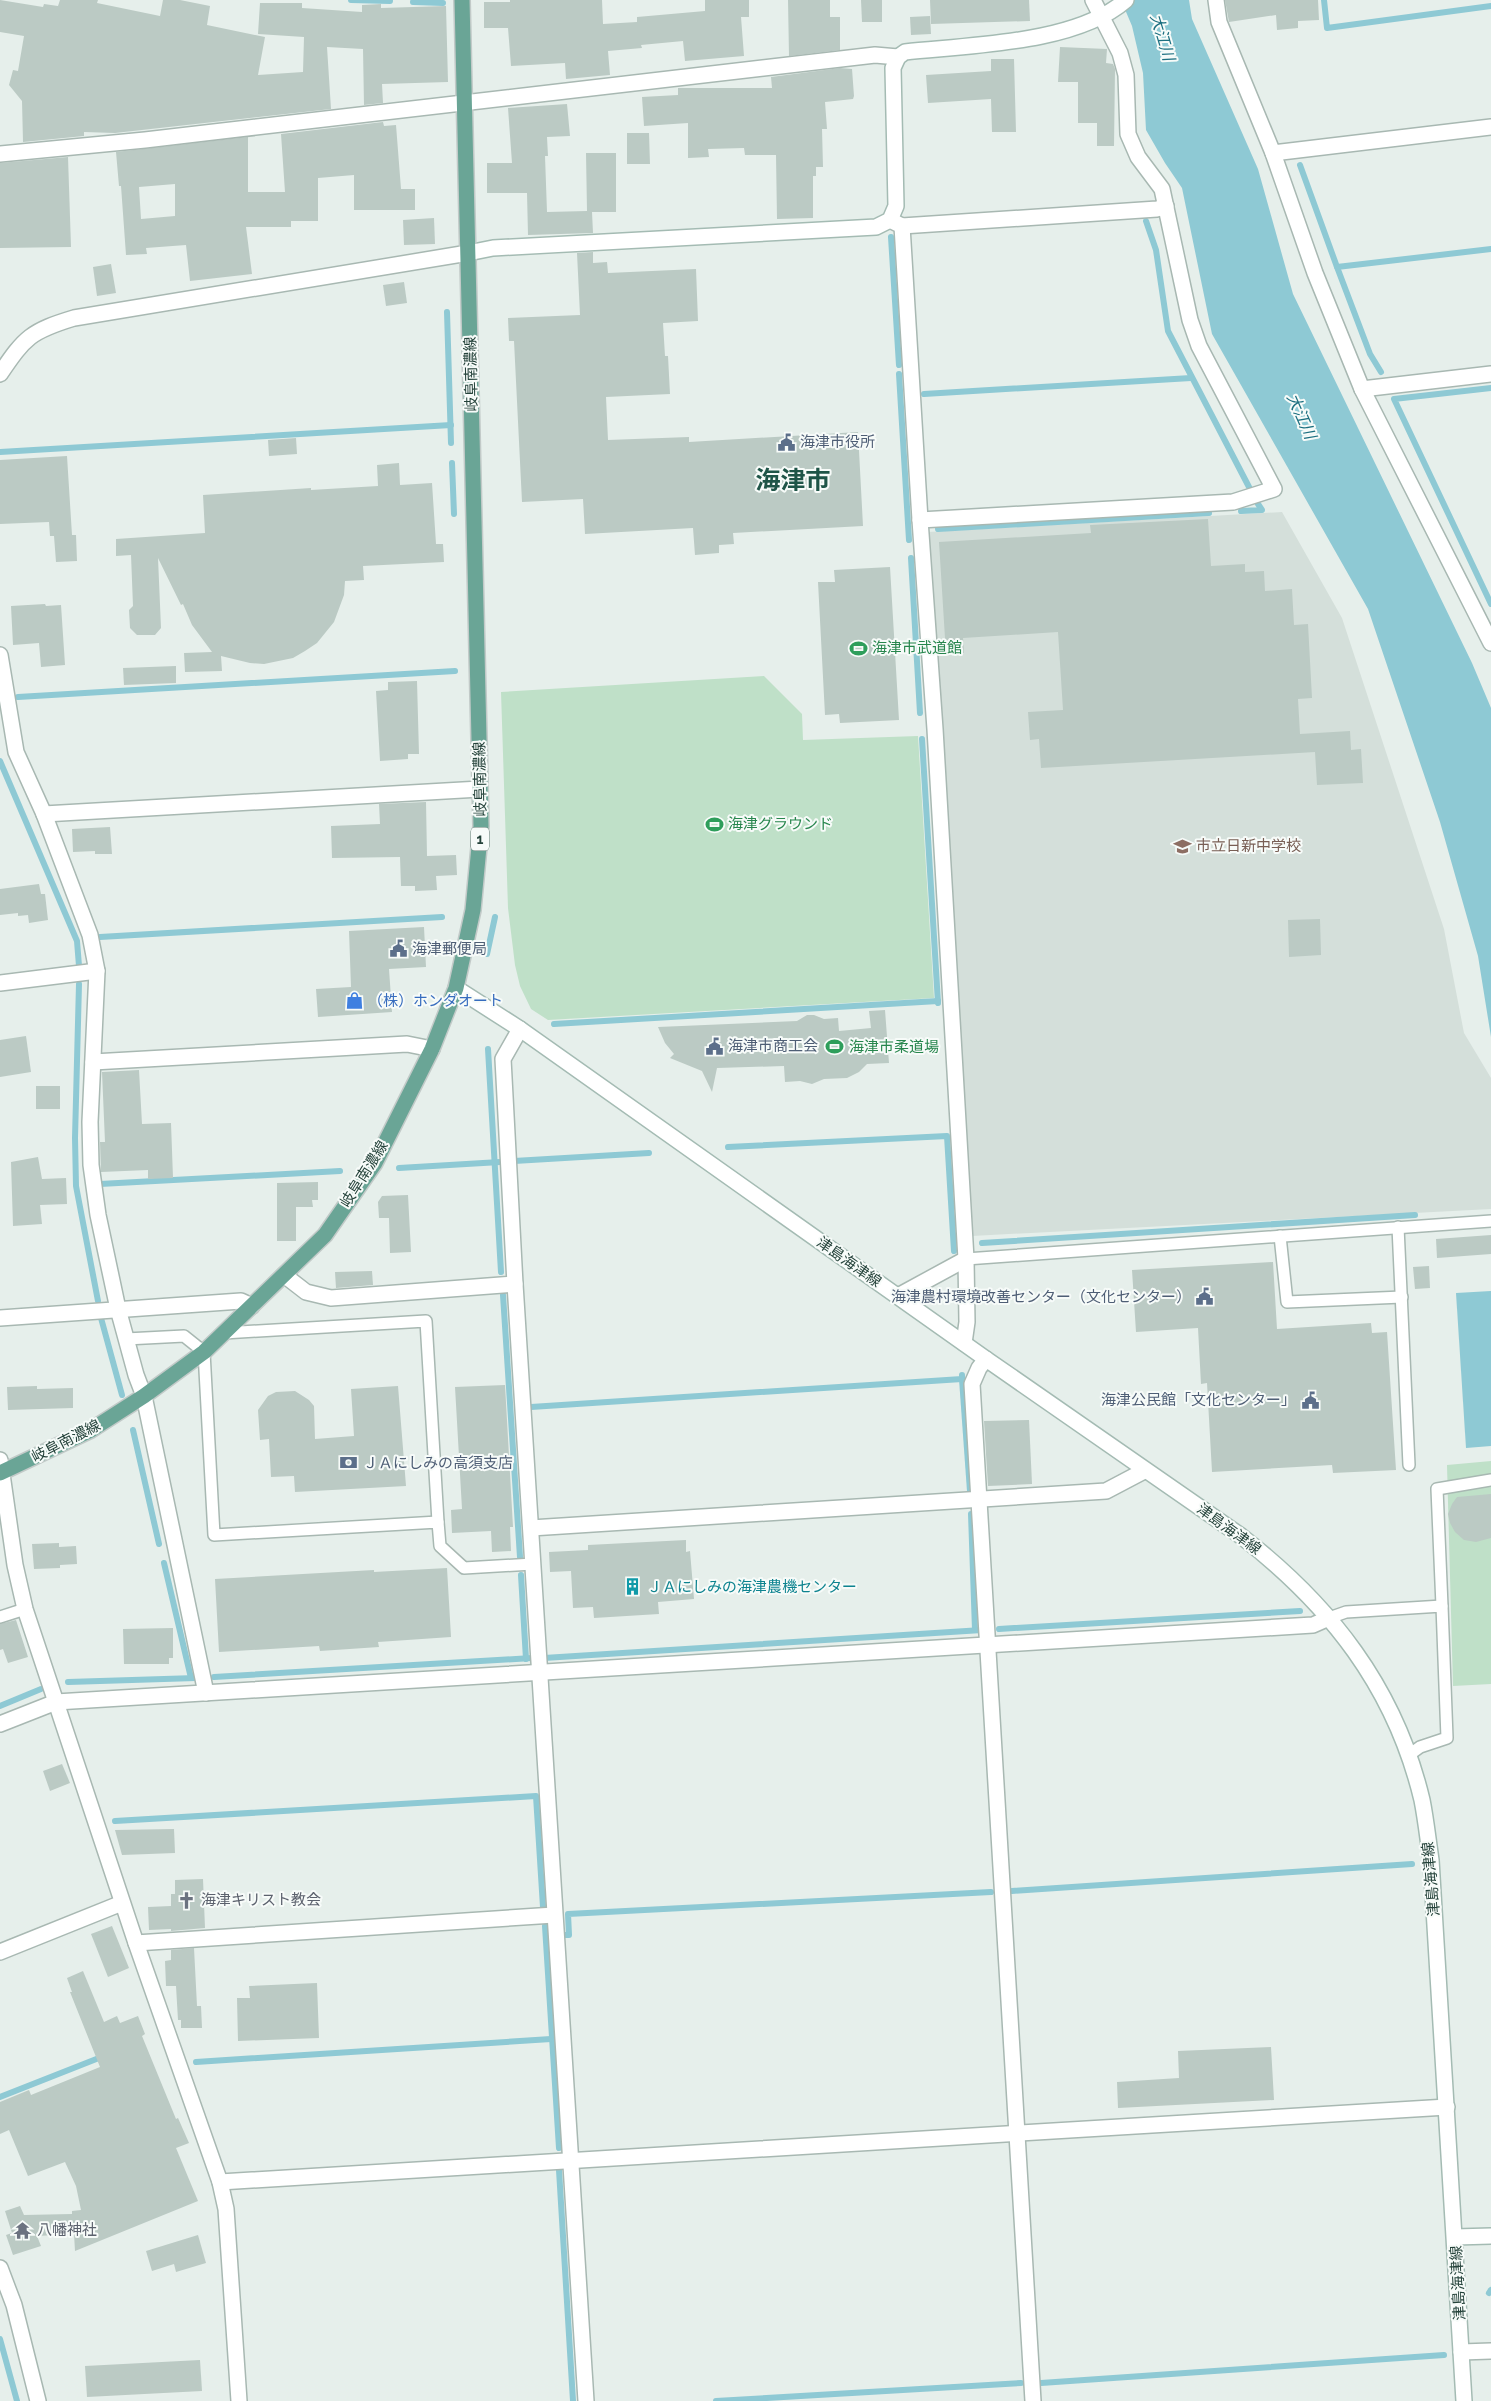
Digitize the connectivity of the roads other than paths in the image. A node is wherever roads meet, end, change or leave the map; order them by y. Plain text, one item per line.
1 (462, 0) edge
2 (1093, 0) edge
3 (1216, 0) edge
4 (1122, 3) edge
5 (1100, 17) junction
6 (898, 57) junction
7 (464, 102) junction
8 (1491, 127) edge
9 (1274, 153) junction
10 (0, 154) edge
11 (1166, 206) junction
12 (896, 223) junction
13 (468, 253) junction
14 (0, 374) edge
15 (1491, 374) edge
16 (1362, 389) junction
17 (920, 520) junction
18 (1485, 618) edge
19 (1491, 644) edge
20 (0, 654) edge
21 (480, 788) junction
22 (44, 814) junction
23 (97, 971) junction
24 (0, 983) edge
25 (456, 988) junction
26 (520, 1029) junction
27 (432, 1049) junction
28 (93, 1062) junction
29 (1491, 1221) edge
30 (1398, 1227) junction
31 (1280, 1236) junction
32 (966, 1259) junction
33 (284, 1275) junction
34 (515, 1284) junction
35 (898, 1296) junction
36 (1402, 1297) junction
37 (252, 1306) junction
38 (118, 1309) junction
39 (0, 1318) edge
40 (224, 1333) junction
41 (126, 1339) junction
42 (964, 1343) junction
43 (204, 1352) junction
44 (986, 1359) junction
45 (144, 1396) junction
46 (1409, 1465) dead end
47 (1, 1469) edge
48 (1144, 1471) junction
49 (1491, 1480) edge
50 (979, 1500) junction
51 (438, 1522) junction
52 (531, 1528) junction
53 (533, 1564) junction
54 (1442, 1606) junction
55 (25, 1609) junction
56 (0, 1617) edge
57 (1329, 1618) junction
58 (988, 1645) junction
59 (540, 1672) junction
60 (206, 1693) junction
61 (56, 1702) junction
62 (0, 1724) edge
63 (1408, 1755) junction
64 (122, 1903) junction
65 (554, 1915) junction
66 (136, 1943) junction
67 (0, 1952) edge
68 (1447, 2107) junction
69 (1017, 2133) junction
70 (569, 2160) junction
71 (220, 2182) junction
72 (1491, 2236) edge
73 (1455, 2237) junction
74 (0, 2268) edge
75 (1491, 2351) edge
76 (1461, 2352) junction
77 (38, 2401) edge
78 (239, 2401) edge
79 (586, 2401) edge
80 (1034, 2401) edge
81 (1464, 2401) edge

1 - 7 main road, 岐阜南濃線 / 1
2 - 5 street
3 - 9 street
4 - 5 street
5 - 6 street
5 - 11 street
6 - 7 street
6 - 12 street
7 - 10 street
7 - 13 main road, 岐阜南濃線 / 1
8 - 9 street
9 - 16 street
11 - 12 street
11 - 17 street
12 - 13 street
12 - 17 street
13 - 14 street
13 - 21 main road, 岐阜南濃線 / 1
15 - 16 street
16 - 18 street
17 - 32 street
18 - 19 street
20 - 22 street
21 - 22 street
21 - 25 main road, 岐阜南濃線 / 1
22 - 23 street
23 - 24 street
23 - 28 street
25 - 26 street, 津島海津線
25 - 27 main road, 岐阜南濃線 / 1
26 - 34 street
26 - 35 street, 津島海津線
27 - 28 street
27 - 33 main road, 岐阜南濃線 / 1
28 - 38 street
29 - 30 lane
30 - 31 lane
30 - 36 lane
31 - 32 lane
31 - 36 lane
32 - 35 street
32 - 42 street
33 - 34 street
33 - 37 main road, 岐阜南濃線 / 1
34 - 52 street
35 - 42 street, 津島海津線
36 - 46 lane
37 - 38 street
37 - 40 main road, 岐阜南濃線 / 1
38 - 39 street
38 - 41 street
40 - 43 main road, 岐阜南濃線 / 1
40 - 51 lane
41 - 43 lane
41 - 45 street
42 - 44 street, 津島海津線
43 - 45 main road, 岐阜南濃線 / 1
43 - 51 lane
44 - 48 street, 津島海津線
44 - 50 street
45 - 47 main road, 岐阜南濃線 / 1
45 - 60 street
47 - 55 street
48 - 50 street
48 - 57 street, 津島海津線
49 - 54 lane
50 - 52 street
50 - 58 street
51 - 53 lane
52 - 53 street
53 - 59 street
54 - 57 lane
54 - 63 lane
55 - 56 lane
55 - 61 street
57 - 58 street
57 - 63 street, 津島海津線
58 - 59 street
58 - 69 street
59 - 60 street
59 - 65 street
60 - 61 street
61 - 62 street
61 - 64 street
63 - 68 street, 津島海津線
64 - 66 street
64 - 67 street
65 - 66 street
65 - 70 street
66 - 71 street
68 - 69 street
68 - 73 street, 津島海津線
69 - 70 street
69 - 80 street
70 - 71 street
70 - 79 street
71 - 78 street
72 - 73 street
73 - 76 street, 津島海津線
74 - 77 street
75 - 76 street
76 - 81 street, 津島海津線

